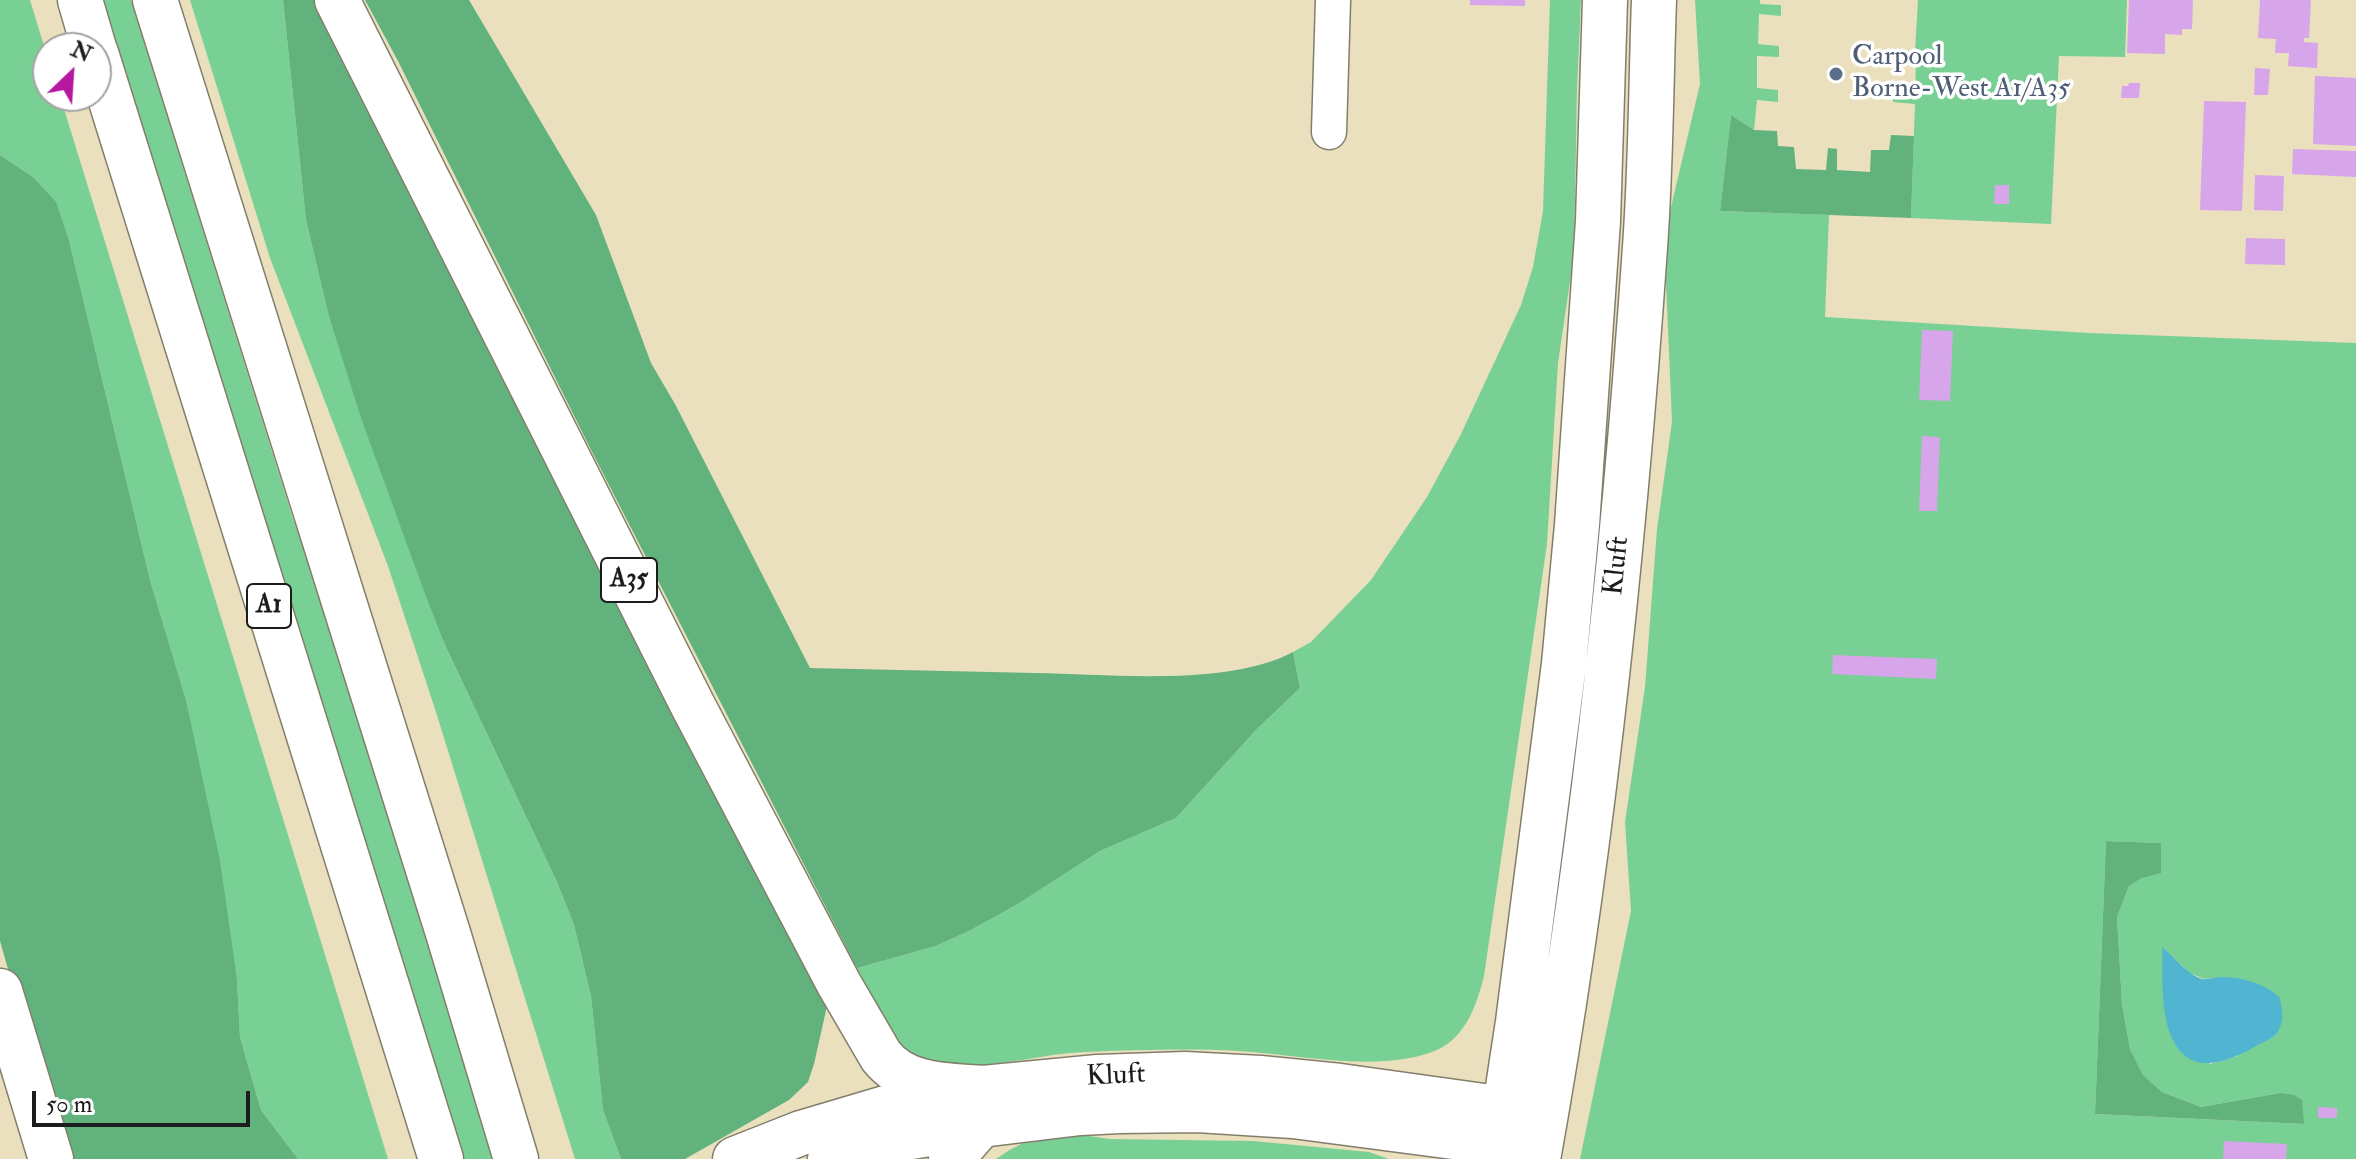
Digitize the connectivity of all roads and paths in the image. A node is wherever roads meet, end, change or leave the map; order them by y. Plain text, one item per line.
1 (80, 0) edge
2 (155, 0) edge
3 (337, 0) edge
4 (1333, 0) edge
5 (1605, 0) edge
6 (1654, 0) edge
7 (90, 32) edge
8 (112, 104) edge
9 (1329, 132) dead end
10 (0, 991) edge
11 (982, 1107) junction
12 (1348, 1122) junction
13 (1517, 1140) edge
14 (51, 1159) edge
15 (441, 1159) edge
16 (516, 1159) edge
17 (735, 1159) edge
18 (830, 1159) edge
19 (951, 1159) edge
20 (1412, 1159) edge

1 - 7 main road, A1
2 - 16 main road
3 - 11 main road, A35
4 - 9 lane
5 - 13 main road, Kluft
6 - 13 main road, Kluft
8 - 15 main road, A1
10 - 14 main road
11 - 12 main road, Kluft
11 - 13 main road, Kluft
11 - 17 main road, Kluft
11 - 18 main road, Kluft
11 - 19 main road
12 - 13 main road, Kluft
12 - 20 main road

